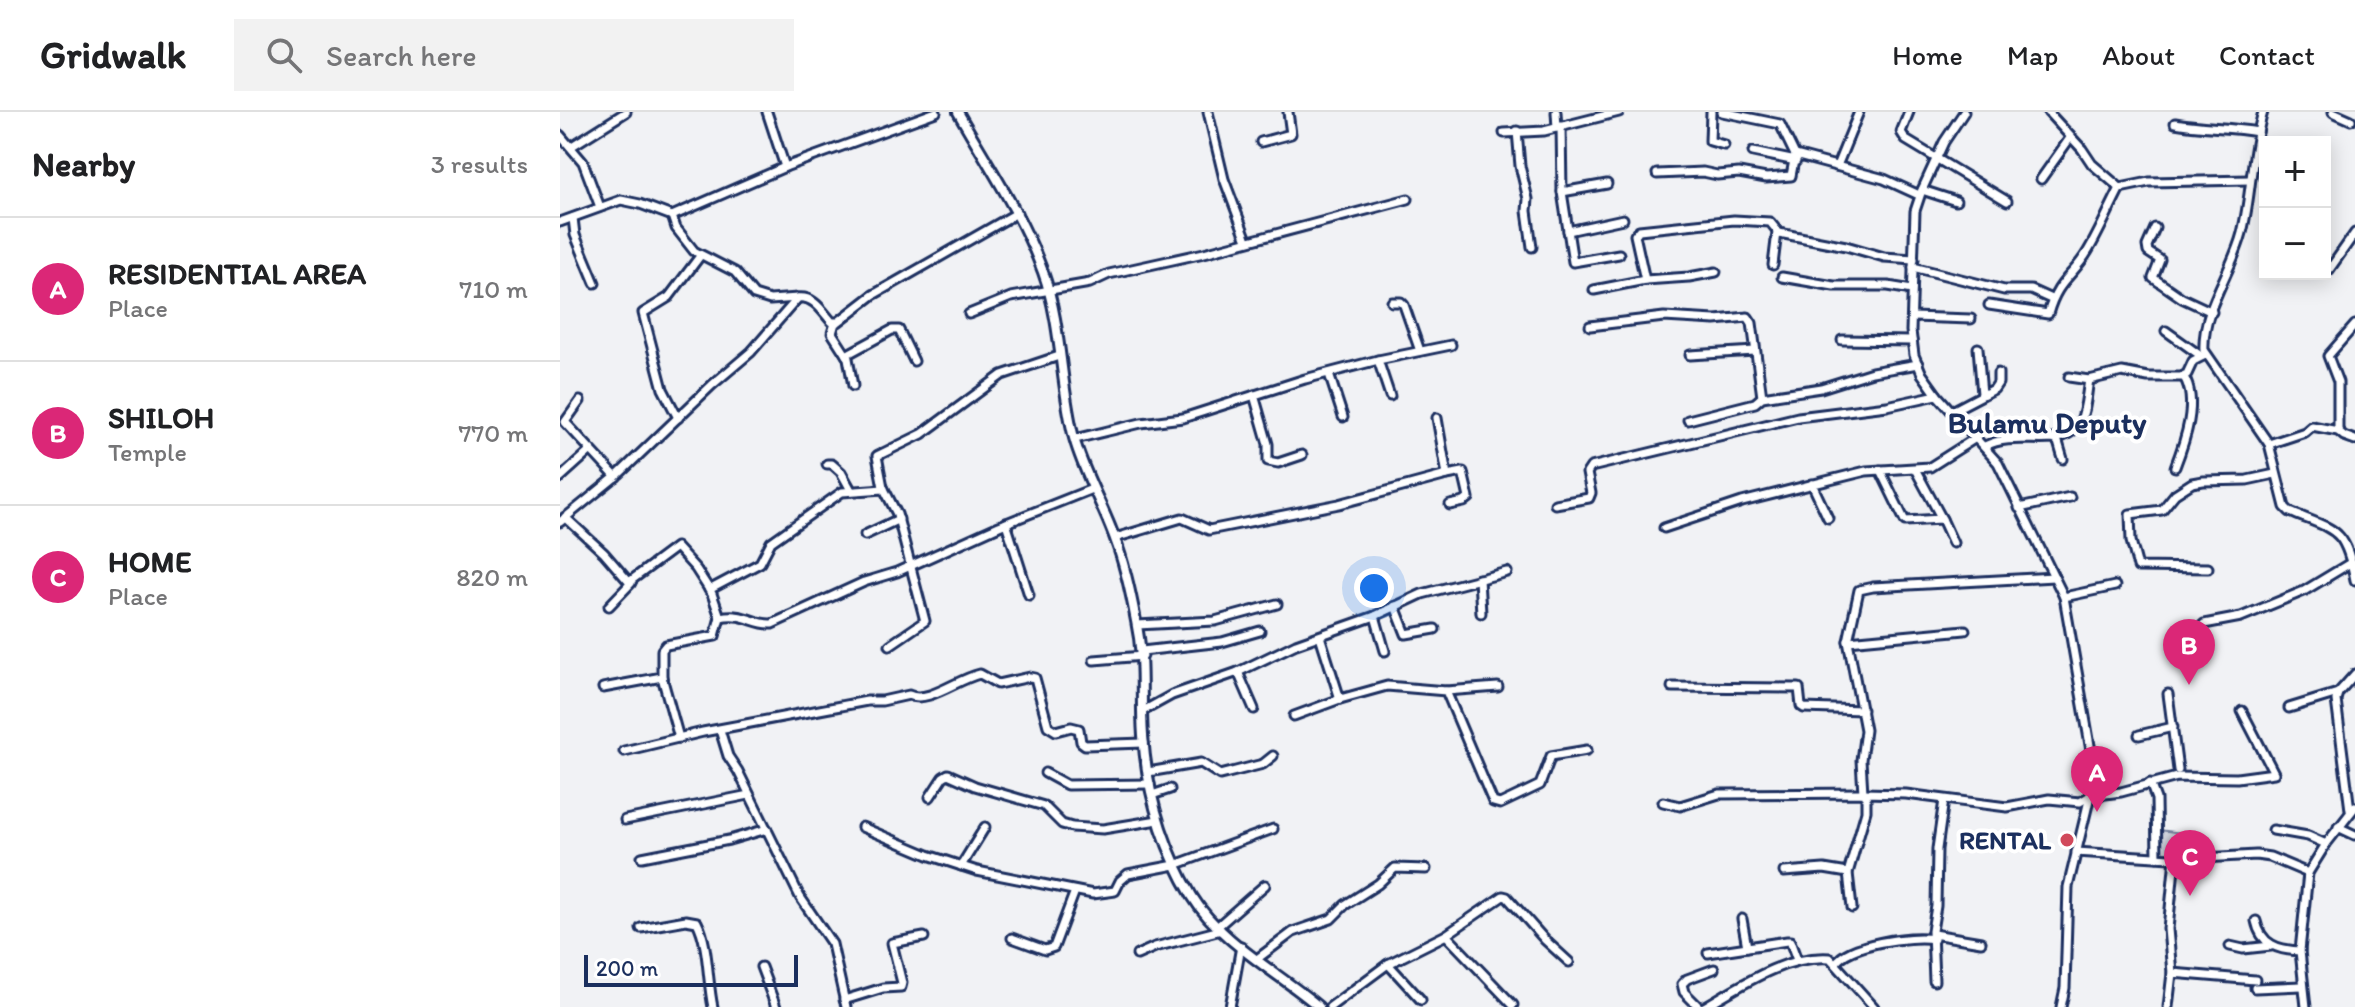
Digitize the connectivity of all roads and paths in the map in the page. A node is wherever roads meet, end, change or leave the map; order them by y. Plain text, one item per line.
1 (626, 112) edge
2 (767, 112) edge
3 (936, 112) edge
4 (958, 112) edge
5 (1208, 112) edge
6 (1288, 112) edge
7 (1556, 112) edge
8 (1619, 112) edge
9 (1711, 112) edge
10 (1722, 112) edge
11 (1782, 112) edge
12 (1859, 112) edge
13 (1909, 112) edge
14 (1964, 112) edge
15 (2048, 112) edge
16 (2263, 112) edge
17 (2333, 112) edge
18 (2351, 120) dead end
19 (2175, 123) dead end
20 (1780, 124) junction
21 (1559, 127) junction
22 (1517, 131) junction
23 (2258, 132) junction
24 (1504, 133) dead end
25 (560, 135) edge
26 (2070, 138) junction
27 (1261, 142) dead end
28 (1724, 145) dead end
29 (572, 146) junction
30 (2254, 150) junction
31 (2259, 151) edge
32 (1753, 152) dead end
33 (1795, 158) junction
34 (1936, 159) junction
35 (1837, 166) junction
36 (785, 167) junction
37 (1657, 174) dead end
38 (2041, 179) dead end
39 (2250, 180) junction
40 (1607, 184) dead end
41 (2120, 188) junction
42 (1562, 192) junction
43 (1920, 192) junction
44 (1408, 199) dead end
45 (1956, 201) dead end
46 (2007, 201) dead end
47 (600, 207) junction
48 (1017, 213) junction
49 (672, 216) junction
50 (573, 218) junction
51 (1623, 219) dead end
52 (560, 222) edge
53 (2155, 228) dead end
54 (1568, 231) junction
55 (1777, 232) junction
56 (2355, 233) edge
57 (1247, 240) junction
58 (1532, 247) dead end
59 (1619, 254) dead end
60 (700, 256) junction
61 (1914, 263) junction
62 (1773, 265) dead end
63 (2331, 267) edge
64 (1716, 272) dead end
65 (1782, 277) dead end
66 (1645, 280) junction
67 (595, 283) dead end
68 (1048, 290) junction
69 (1594, 290) dead end
70 (1912, 290) junction
71 (798, 298) junction
72 (2051, 299) junction
73 (1392, 302) dead end
74 (1989, 305) dead end
75 (2212, 312) junction
76 (969, 314) dead end
77 (1912, 317) junction
78 (1971, 319) dead end
79 (835, 323) junction
80 (2355, 325) edge
81 (1590, 326) dead end
82 (2166, 331) dead end
83 (1842, 340) dead end
84 (1912, 341) junction
85 (1451, 345) dead end
86 (1978, 348) dead end
87 (1420, 351) junction
88 (1755, 351) junction
89 (846, 355) junction
90 (1690, 355) dead end
91 (1059, 356) junction
92 (2203, 356) junction
93 (1378, 360) junction
94 (914, 361) dead end
95 (1918, 364) junction
96 (1998, 373) dead end
97 (1329, 374) junction
98 (2069, 377) dead end
99 (2184, 377) junction
100 (2089, 380) junction
101 (853, 386) dead end
102 (1982, 394) junction
103 (1254, 395) junction
104 (1937, 395) junction
105 (1390, 396) dead end
106 (1762, 397) junction
107 (580, 401) dead end
108 (1952, 411) junction
109 (1343, 417) dead end
110 (678, 418) junction
111 (1437, 418) dead end
112 (1688, 420) dead end
113 (2338, 431) junction
114 (1075, 439) junction
115 (1974, 439) junction
116 (2054, 439) junction
117 (2355, 440) edge
118 (2269, 444) junction
119 (1985, 446) junction
120 (590, 451) junction
121 (1302, 455) dead end
122 (2063, 459) dead end
123 (827, 464) dead end
124 (2175, 467) dead end
125 (1915, 469) junction
126 (1880, 470) junction
127 (2275, 474) junction
128 (1447, 475) junction
129 (616, 477) junction
130 (560, 478) edge
131 (1812, 484) junction
132 (884, 489) junction
133 (1092, 489) junction
134 (851, 490) junction
135 (2070, 497) dead end
136 (1555, 504) dead end
137 (1450, 505) dead end
138 (2019, 508) junction
139 (1828, 518) dead end
140 (563, 519) edge
141 (899, 519) junction
142 (1942, 519) junction
143 (1006, 523) junction
144 (1664, 528) dead end
145 (865, 535) dead end
146 (1115, 538) junction
147 (1953, 543) dead end
148 (2352, 562) junction
149 (910, 566) junction
150 (2208, 568) dead end
151 (1507, 572) dead end
152 (2054, 577) junction
153 (1479, 579) junction
154 (2355, 580) edge
155 (631, 583) junction
156 (2115, 586) dead end
157 (709, 590) junction
158 (1029, 595) dead end
159 (2064, 597) junction
160 (1277, 604) dead end
161 (609, 606) dead end
162 (1395, 606) junction
163 (1481, 613) dead end
164 (1375, 616) junction
165 (720, 617) junction
166 (1137, 625) junction
167 (1435, 629) dead end
168 (1965, 630) dead end
169 (1260, 631) dead end
170 (1320, 636) junction
171 (1848, 641) junction
172 (2202, 643) dead end
173 (890, 645) dead end
174 (1385, 651) dead end
175 (1142, 654) junction
176 (1094, 660) dead end
177 (1238, 672) junction
178 (2355, 674) edge
179 (662, 677) junction
180 (1498, 687) dead end
181 (1672, 687) dead end
182 (603, 688) dead end
183 (1446, 691) junction
184 (2338, 693) junction
185 (2168, 694) dead end
186 (1340, 699) junction
187 (2289, 708) dead end
188 (1254, 709) dead end
189 (1862, 710) junction
190 (1143, 711) junction
191 (2242, 711) dead end
192 (1294, 716) dead end
193 (2173, 727) junction
194 (720, 730) junction
195 (2139, 735) dead end
196 (679, 738) junction
197 (1144, 743) junction
198 (1587, 750) dead end
199 (624, 751) dead end
200 (1273, 756) dead end
201 (2178, 770) dead end
202 (1148, 772) junction
203 (1045, 773) dead end
204 (2150, 783) junction
205 (1150, 784) junction
206 (1170, 789) dead end
207 (749, 795) junction
208 (1152, 795) junction
209 (1865, 795) junction
210 (2090, 796) junction
211 (930, 797) dead end
212 (1944, 800) junction
213 (1663, 802) dead end
214 (2353, 808) edge
215 (625, 820) dead end
216 (1158, 820) junction
217 (862, 827) dead end
218 (985, 827) dead end
219 (2338, 827) junction
220 (767, 829) junction
221 (1273, 829) dead end
222 (2273, 830) dead end
223 (2355, 835) edge
224 (2326, 844) junction
225 (2076, 852) junction
226 (642, 857) dead end
227 (2157, 857) junction
228 (2175, 858) junction
229 (1175, 865) junction
230 (961, 866) junction
231 (1426, 869) dead end
232 (1784, 872) dead end
233 (1848, 873) junction
234 (2308, 873) junction
235 (1265, 885) dead end
236 (1075, 891) junction
237 (1852, 908) dead end
238 (1742, 919) dead end
239 (2256, 921) dead end
240 (641, 928) dead end
241 (1219, 928) junction
242 (1446, 935) junction
243 (1934, 936) junction
244 (924, 937) dead end
245 (1012, 938) dead end
246 (1981, 942) dead end
247 (1241, 946) junction
248 (2230, 946) dead end
249 (2271, 946) junction
250 (1747, 947) junction
251 (2300, 951) junction
252 (1708, 953) dead end
253 (1137, 955) dead end
254 (1257, 959) junction
255 (1797, 960) junction
256 (1569, 962) dead end
257 (1388, 964) junction
258 (1836, 964) junction
259 (761, 967) dead end
260 (1714, 969) dead end
261 (2172, 973) junction
262 (1934, 981) dead end
263 (2302, 986) junction
264 (1421, 1000) dead end
265 (845, 1003) edge
266 (1513, 1005) edge
267 (713, 1007) edge
268 (776, 1007) edge
269 (1230, 1007) edge
270 (1319, 1007) edge
271 (1330, 1007) edge
272 (1702, 1007) edge
273 (1874, 1007) edge
274 (2061, 1007) edge
275 (2168, 1007) edge
276 (2306, 1007) edge

1 - 29 street
2 - 36 street
3 - 36 street
4 - 48 street
5 - 57 street
6 - 27 street
7 - 21 street
8 - 21 street
9 - 28 street
10 - 20 street
11 - 20 street
12 - 35 street
13 - 34 street
14 - 34 street
15 - 26 street
16 - 23 street
17 - 18 street
19 - 23 street
20 - 33 street
21 - 22 street
21 - 42 street
22 - 24 street
22 - 58 street
23 - 30 street
25 - 29 street
26 - 38 street
26 - 41 street
29 - 47 street
30 - 31 street
30 - 39 street
32 - 33 street
33 - 35 street
33 - 37 street
34 - 43 street
34 - 46 street
35 - 43 street
36 - 49 street
39 - 41 street
39 - 75 street
40 - 42 street
41 - 72 street
42 - 54 street
43 - 45 street
43 - 61 street
44 - 57 street
47 - 49 street
47 - 50 street
48 - 68 street
48 - 79 street
49 - 60 street
50 - 52 street
50 - 67 street
51 - 54 street
53 - 75 street
54 - 59 street
55 - 61 street
55 - 62 street
55 - 66 street
56 - 63 street
57 - 68 street
60 - 71 street
60 - 110 street
61 - 70 street
61 - 72 street
64 - 66 street
65 - 70 street
66 - 69 street
68 - 76 street
68 - 91 street
70 - 77 street
71 - 79 street
71 - 110 street
72 - 74 street
73 - 87 street
75 - 92 street
77 - 78 street
77 - 84 street
79 - 89 street
80 - 113 street
81 - 88 street
82 - 92 street
83 - 84 street
84 - 95 street
85 - 87 street
86 - 102 street
87 - 93 street
88 - 90 street
88 - 106 street
89 - 94 street
89 - 101 street
91 - 114 street
91 - 132 street
92 - 99 street
92 - 118 street
93 - 97 street
93 - 105 street
95 - 104 street
95 - 106 street
96 - 102 street
97 - 103 street
97 - 109 street
98 - 100 street
99 - 100 street
99 - 124 street
100 - 116 street
102 - 108 street
103 - 114 street
103 - 121 street
104 - 108 street
104 - 136 street
106 - 112 street
107 - 120 street
108 - 115 street
110 - 129 street
111 - 128 street
113 - 117 street
113 - 118 street
114 - 133 street
115 - 119 street
115 - 125 street
116 - 119 street
116 - 122 street
118 - 127 street
119 - 138 street
120 - 129 street
120 - 130 street
123 - 134 street
125 - 126 street
125 - 142 street
126 - 131 street
126 - 142 street
127 - 148 street
127 - 150 street
128 - 137 street
128 - 146 street
129 - 140 street
131 - 139 street
131 - 144 street
132 - 134 street
132 - 141 street
133 - 143 street
133 - 146 street
134 - 157 street
135 - 138 street
138 - 152 street
140 - 155 street
141 - 145 street
141 - 149 street
142 - 147 street
143 - 149 street
143 - 158 street
146 - 166 street
148 - 154 street
148 - 172 street
149 - 165 street
149 - 173 street
151 - 153 street
152 - 159 street
152 - 171 street
153 - 162 street
153 - 163 street
155 - 157 street
155 - 161 street
156 - 159 street
157 - 165 street
159 - 210 street
160 - 166 street
162 - 164 street
162 - 167 street
164 - 170 street
164 - 174 street
165 - 179 street
166 - 175 street
168 - 171 street
169 - 175 street
170 - 177 street
170 - 186 street
171 - 189 street
175 - 176 street
175 - 190 street
177 - 188 street
177 - 190 street
178 - 184 street
179 - 182 street
179 - 196 street
180 - 183 street
181 - 189 street
183 - 186 street
183 - 198 street
184 - 187 street
184 - 214 street
185 - 193 street
186 - 192 street
189 - 209 street
190 - 197 street
191 - 204 street
193 - 195 street
193 - 201 street
194 - 196 street
194 - 197 street
194 - 207 street
196 - 199 street
197 - 202 street
200 - 202 street
202 - 205 street
203 - 205 street
204 - 210 street
204 - 227 street
205 - 208 street
206 - 208 street
207 - 215 street
207 - 220 street
208 - 216 street
209 - 212 street
209 - 213 street
209 - 233 street
210 - 212 street
210 - 225 street
211 - 216 street
212 - 243 street
214 - 219 street
216 - 229 street
217 - 230 street
218 - 230 street
219 - 223 street
219 - 224 street
220 - 226 street
220 - 265 street
221 - 229 street
222 - 224 street
224 - 234 street
225 - 227 street
225 - 274 street
227 - 228 street
228 - 234 street
228 - 261 street
229 - 236 street
229 - 241 street
230 - 236 street
231 - 254 street
232 - 233 street
233 - 237 street
234 - 251 street
235 - 241 street
236 - 245 street
238 - 250 street
239 - 249 street
240 - 267 street
241 - 247 street
241 - 253 street
242 - 256 street
242 - 257 street
242 - 266 street
243 - 246 street
243 - 258 street
243 - 262 street
244 - 265 street
247 - 254 street
247 - 269 street
248 - 249 street
249 - 251 street
250 - 252 street
250 - 255 street
251 - 263 street
254 - 270 street
255 - 258 street
255 - 272 street
257 - 264 street
257 - 271 street
258 - 273 street
259 - 268 street
260 - 272 street
261 - 263 street
261 - 275 street
263 - 276 street

